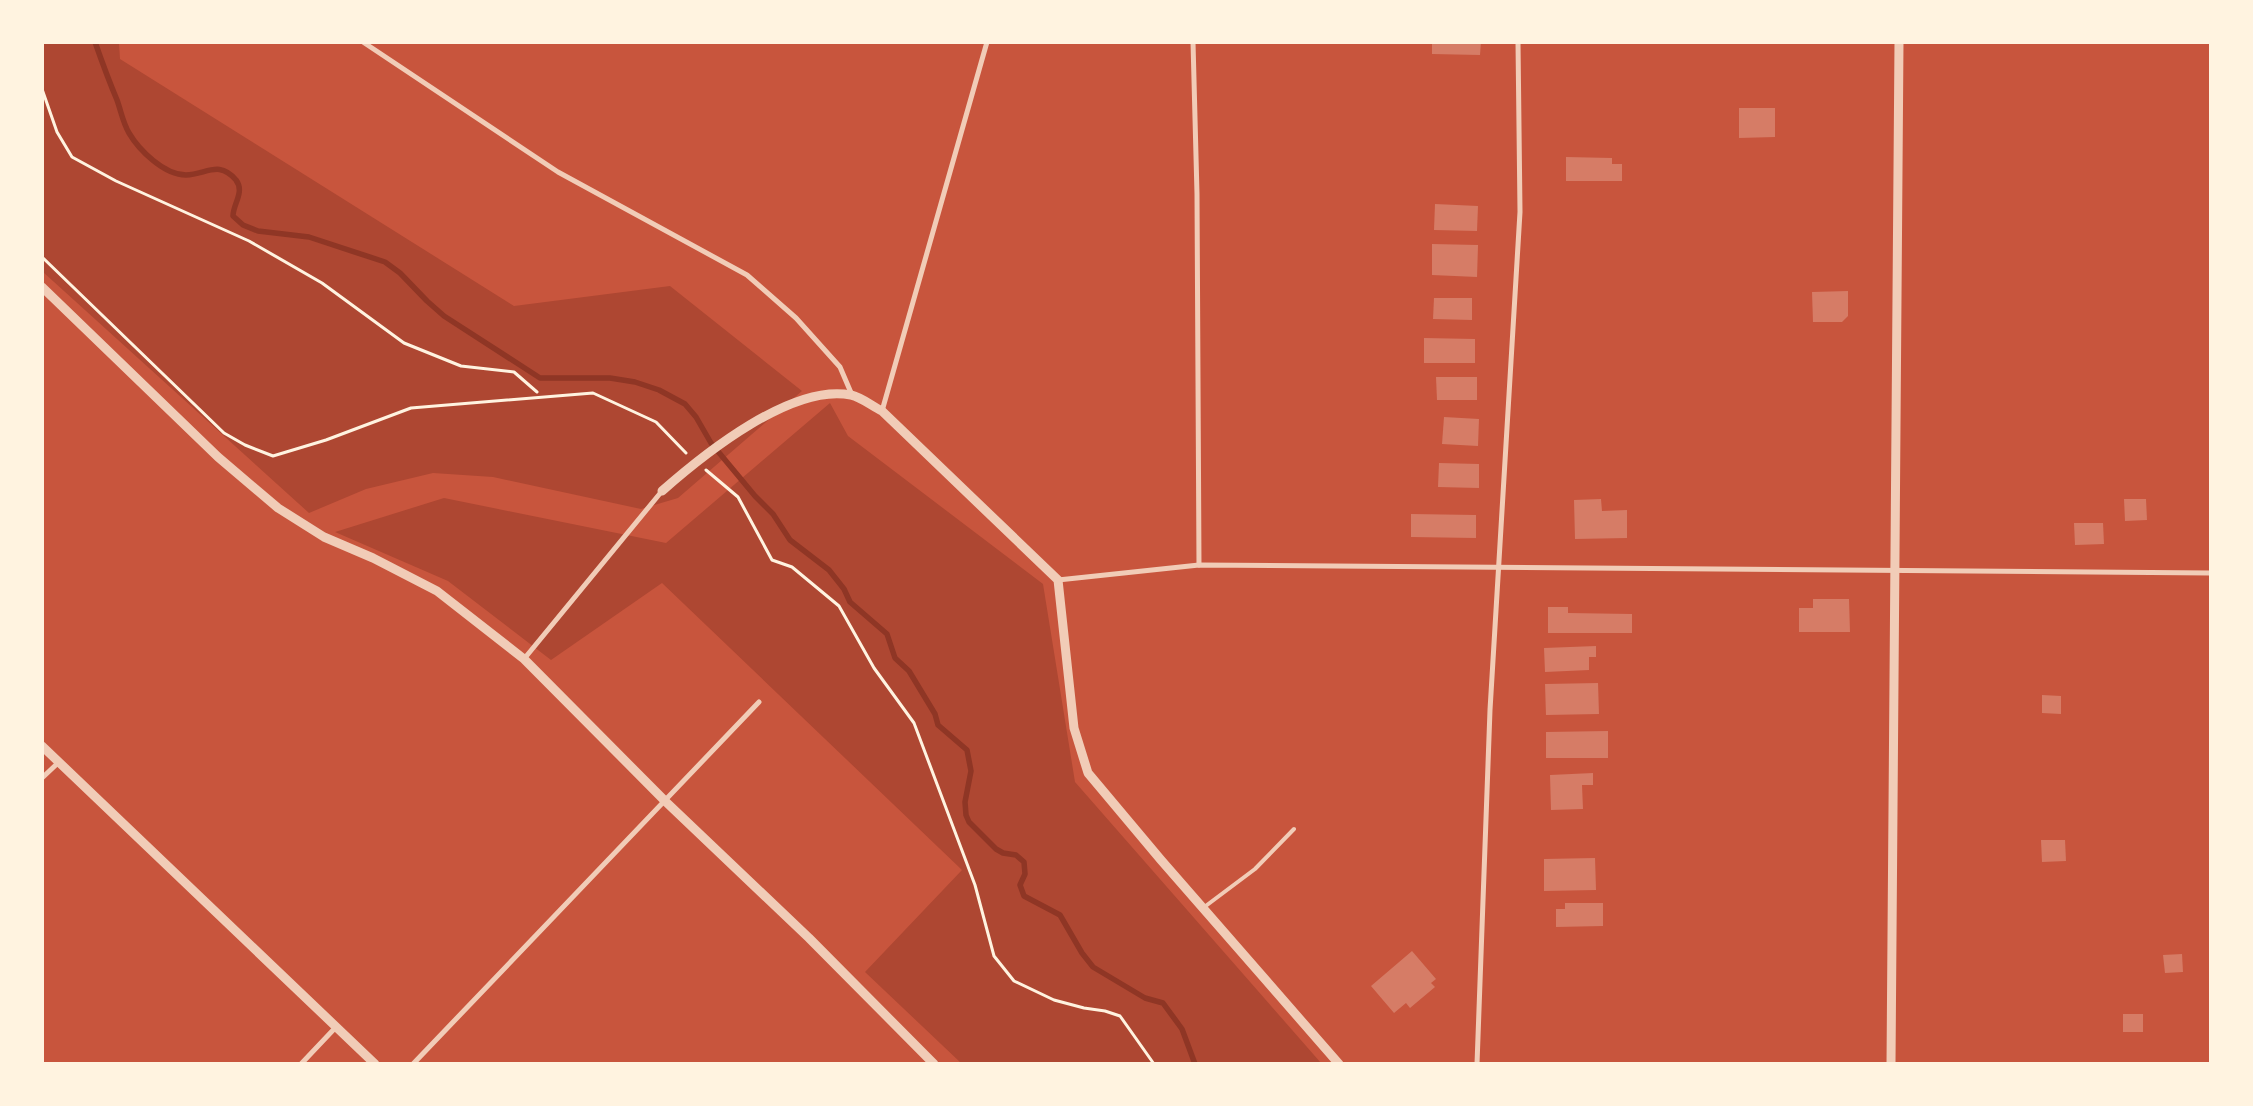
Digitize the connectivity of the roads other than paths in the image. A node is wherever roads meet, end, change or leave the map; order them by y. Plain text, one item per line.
1 (363, 42) edge
2 (987, 42) edge
3 (1193, 42) edge
4 (1518, 42) edge
5 (1899, 42) edge
6 (42, 287) edge
7 (852, 395) junction
8 (882, 411) junction
9 (662, 491) joint
10 (1198, 565) junction
11 (1499, 567) junction
12 (1896, 570) junction
13 (2210, 572) edge
14 (1058, 580) junction
15 (524, 659) junction
16 (759, 702) dead end
17 (42, 746) edge
18 (59, 762) junction
19 (42, 778) edge
20 (665, 801) junction
21 (1294, 829) dead end
22 (1202, 908) junction
23 (336, 1027) junction
24 (301, 1064) edge
25 (375, 1064) edge
26 (414, 1064) edge
27 (934, 1064) edge
28 (1339, 1064) edge
29 (1477, 1064) edge
30 (1891, 1064) edge

1 - 7 street
2 - 8 street
3 - 10 street
4 - 11 street
5 - 12 street
6 - 15 street
7 - 8 street
7 - 9 street
8 - 14 street
9 - 15 street
10 - 11 street
10 - 14 street
11 - 12 street
11 - 29 street
12 - 13 street
12 - 30 street
14 - 22 street
15 - 20 street
16 - 20 street
17 - 18 street
18 - 19 street
18 - 23 street
20 - 26 street
20 - 27 street
21 - 22 lane
22 - 28 street
23 - 24 street
23 - 25 street

